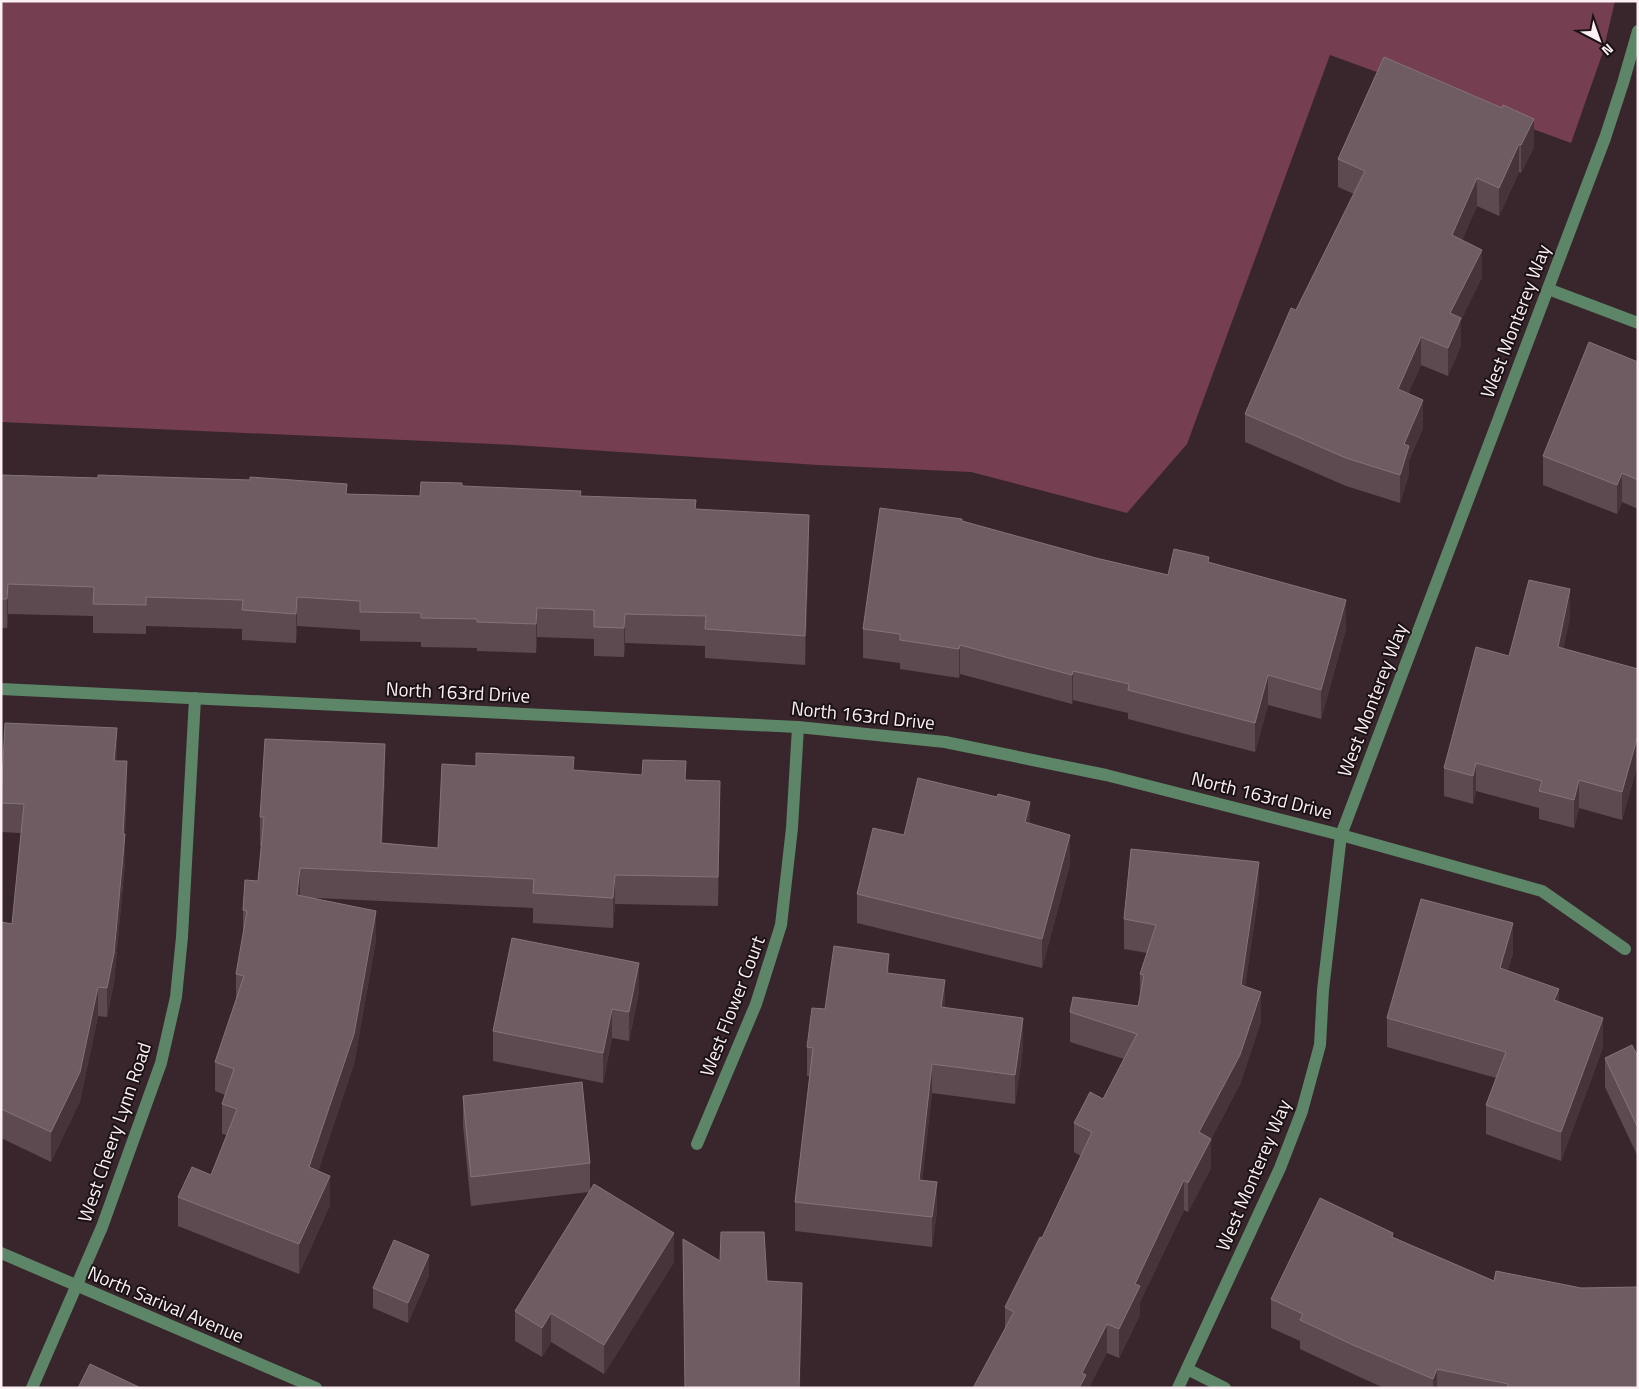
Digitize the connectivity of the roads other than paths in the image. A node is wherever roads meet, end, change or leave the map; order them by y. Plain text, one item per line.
1 (1638, 31) edge
2 (1548, 289) junction
3 (1638, 323) edge
4 (1, 689) edge
5 (195, 698) junction
6 (798, 727) junction
7 (1341, 835) junction
8 (1624, 949) dead end
9 (697, 1144) dead end
10 (1, 1253) edge
11 (76, 1286) junction
12 (1187, 1369) junction
13 (32, 1388) edge
14 (316, 1388) edge
15 (1178, 1388) edge
16 (1225, 1388) edge

1 - 2 street, West Monterey Way
2 - 3 street
2 - 7 street, West Monterey Way
4 - 5 street, North 163rd Drive
5 - 6 street, North 163rd Drive
5 - 11 street, West Cheery Lynn Road
6 - 7 street, North 163rd Drive
6 - 9 street, West Flower Court
7 - 8 street, North 163rd Drive
7 - 12 street, West Monterey Way
10 - 11 street, North Sarival Avenue
11 - 13 street, West Cheery Lynn Road
11 - 14 street, North Sarival Avenue
12 - 15 street, West Monterey Way
12 - 16 street

